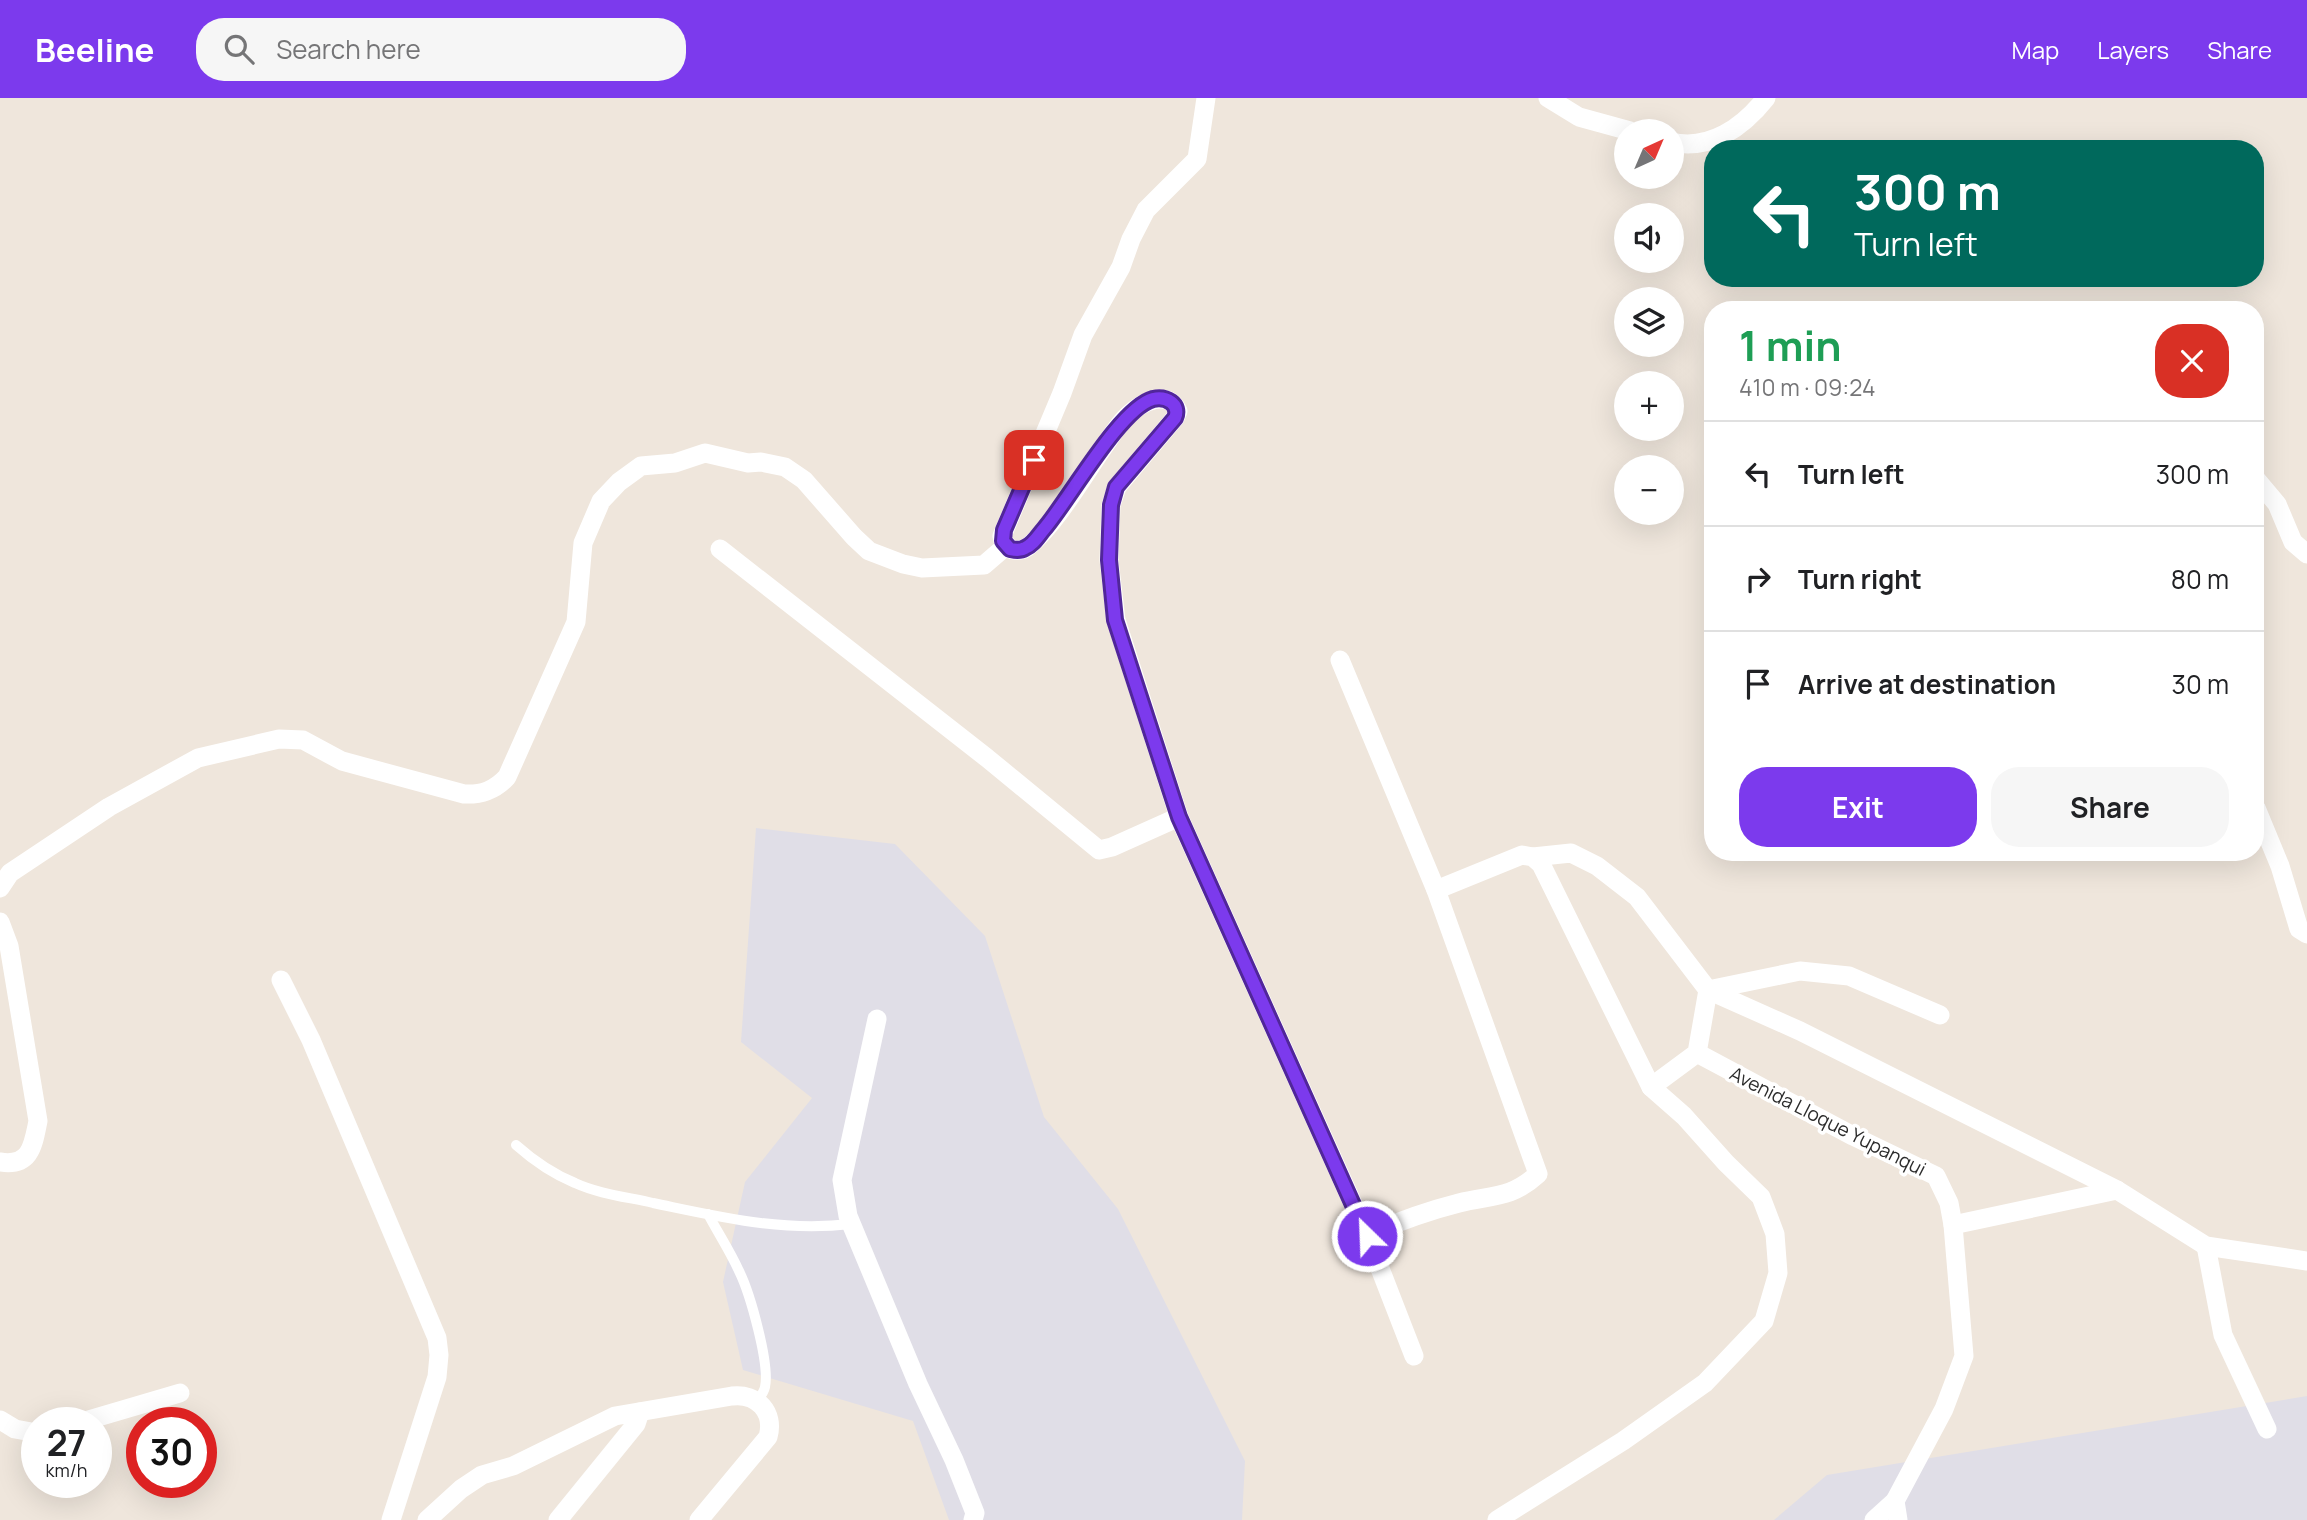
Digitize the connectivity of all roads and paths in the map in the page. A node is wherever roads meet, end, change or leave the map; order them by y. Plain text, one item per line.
1 (1206, 98) edge
2 (1548, 98) edge
3 (1766, 98) edge
4 (1614, 127) edge
5 (1708, 140) edge
6 (1704, 141) edge
7 (1684, 143) edge
8 (2264, 489) edge
9 (1006, 546) junction
10 (720, 549) dead end
11 (2307, 554) edge
12 (1340, 660) dead end
13 (1179, 817) junction
14 (2264, 827) edge
15 (1533, 857) junction
16 (0, 888) edge
17 (1436, 890) junction
18 (0, 922) edge
19 (2307, 934) edge
20 (281, 980) dead end
21 (1708, 989) junction
22 (1940, 1016) dead end
23 (877, 1019) dead end
24 (1697, 1053) junction
25 (1651, 1087) junction
26 (516, 1145) dead end
27 (0, 1163) edge
28 (2117, 1190) junction
29 (708, 1214) junction
30 (851, 1224) junction
31 (1953, 1225) junction
32 (1367, 1236) junction
33 (2206, 1246) junction
34 (2307, 1261) edge
35 (1414, 1356) dead end
36 (180, 1393) dead end
37 (757, 1400) junction
38 (640, 1412) junction
39 (112, 1413) edge
40 (0, 1420) edge
41 (2267, 1429) dead end
42 (21, 1430) edge
43 (1897, 1511) edge
44 (391, 1520) edge
45 (427, 1520) edge
46 (558, 1520) edge
47 (699, 1520) edge
48 (973, 1520) edge
49 (1497, 1520) edge
50 (1874, 1520) edge

1 - 9 street
2 - 4 street
3 - 5 street
6 - 7 street
8 - 11 street
9 - 13 street
9 - 16 street
10 - 13 street
12 - 17 street
13 - 32 street
14 - 19 street
15 - 17 street
15 - 21 street
15 - 25 street
17 - 32 street
18 - 27 street
20 - 44 street
21 - 22 street
21 - 24 street
21 - 28 street
23 - 30 street
24 - 25 street
24 - 31 street, Avenida Lloque Yupanqui
25 - 49 street
26 - 29 lane
28 - 31 street
28 - 33 street
29 - 30 lane
29 - 37 lane
30 - 48 street
31 - 43 street, Avenida Lloque Yupanqui
32 - 35 street
33 - 34 street
33 - 41 street
36 - 39 street
37 - 38 street
37 - 47 street
38 - 45 street
38 - 46 street
40 - 42 street
43 - 50 street, Avenida Lloque Yupanqui

